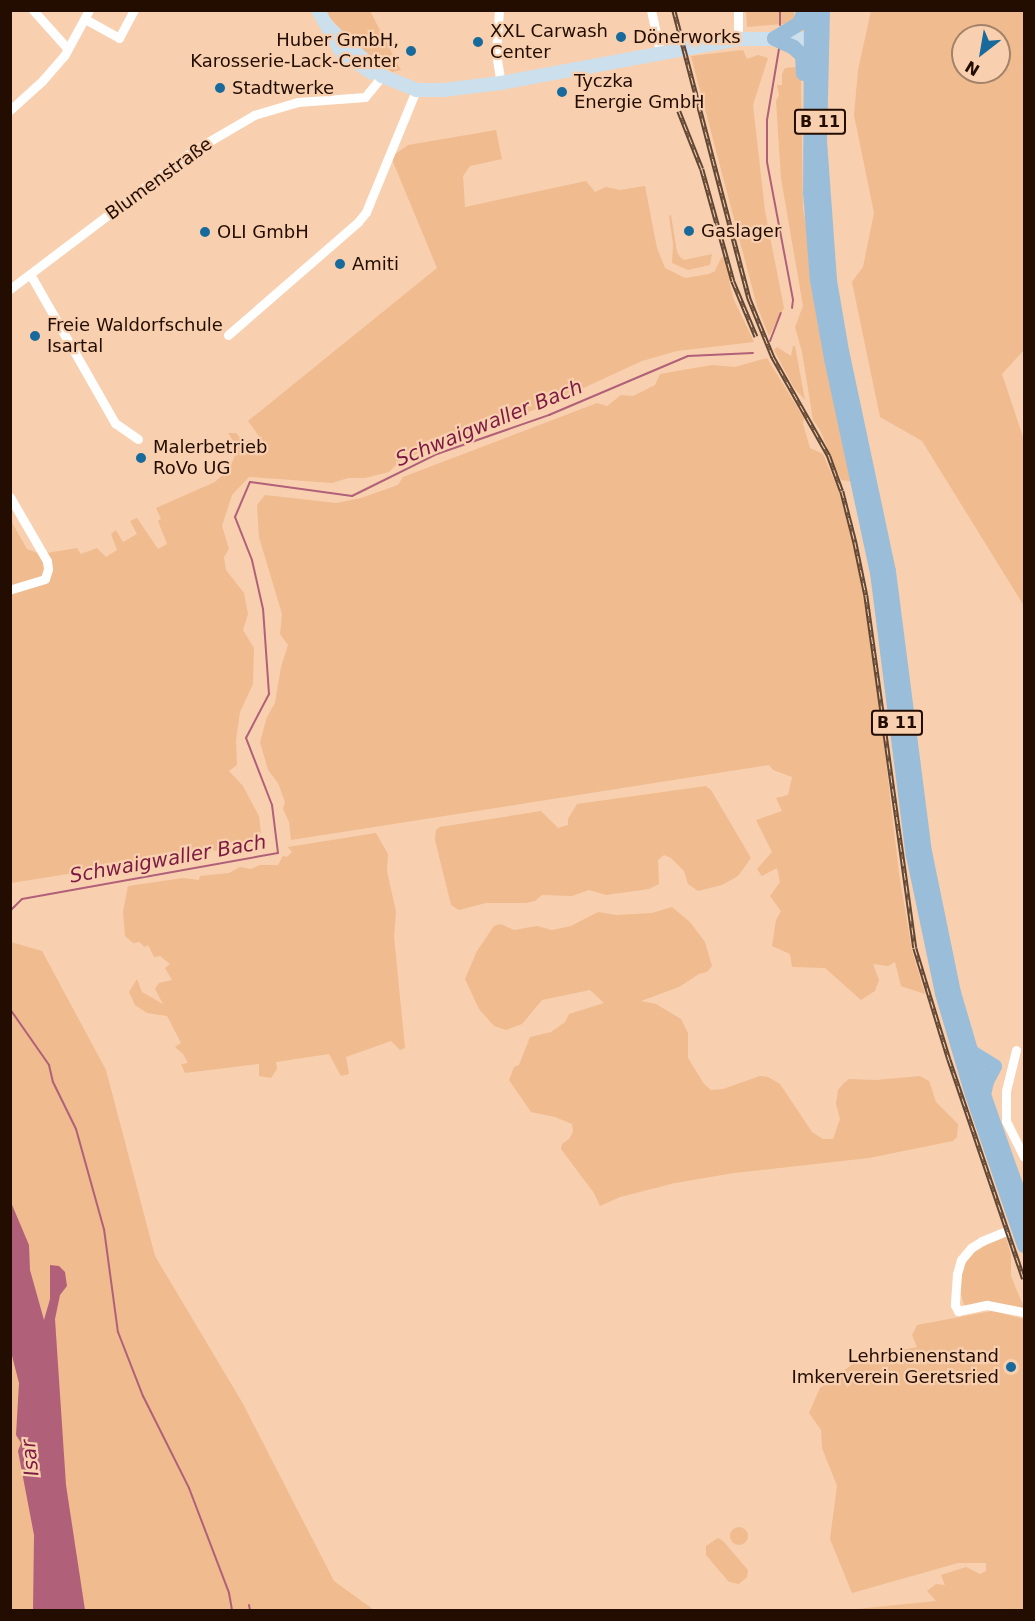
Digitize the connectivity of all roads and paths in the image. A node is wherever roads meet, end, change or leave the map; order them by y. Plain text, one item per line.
1 (33, 10) edge
2 (134, 10) edge
3 (318, 10) edge
4 (499, 10) edge
5 (651, 10) edge
6 (738, 10) edge
7 (804, 10) edge
8 (811, 10) edge
9 (822, 10) edge
10 (87, 15) edge
11 (774, 38) junction
12 (738, 39) junction
13 (816, 39) junction
14 (68, 49) junction
15 (660, 52) junction
16 (382, 75) junction
17 (501, 83) junction
18 (416, 90) junction
19 (810, 103) junction
20 (10, 110) edge
21 (30, 274) junction
22 (10, 288) edge
23 (228, 335) dead end
24 (138, 439) dead end
25 (10, 497) edge
26 (10, 590) edge
27 (1016, 1050) dead end
28 (970, 1051) junction
29 (994, 1066) junction
30 (1011, 1066) junction
31 (983, 1094) junction
32 (1024, 1157) edge
33 (1024, 1210) edge
34 (1004, 1232) dead end
35 (1024, 1245) edge
36 (1024, 1312) edge

1 - 14 street
2 - 10 street
3 - 16 street
4 - 17 street
5 - 15 street
6 - 12 street
7 - 11 main road
8 - 13 main road, B 11
9 - 13 main road, B 11
10 - 14 street
11 - 12 street
11 - 13 street
11 - 19 main road
12 - 15 street
13 - 19 main road, B 11
13 - 28 main road, B 11
14 - 20 street
15 - 17 street
16 - 18 street
16 - 21 street, Blumenstraße
17 - 18 street
18 - 23 street
19 - 35 main road, B 11
21 - 22 street, Blumenstraße
21 - 24 street
25 - 26 street
27 - 30 street
28 - 29 main road
28 - 31 main road, B 11
29 - 30 street
29 - 31 main road
30 - 32 street
31 - 33 main road, B 11
34 - 36 street

